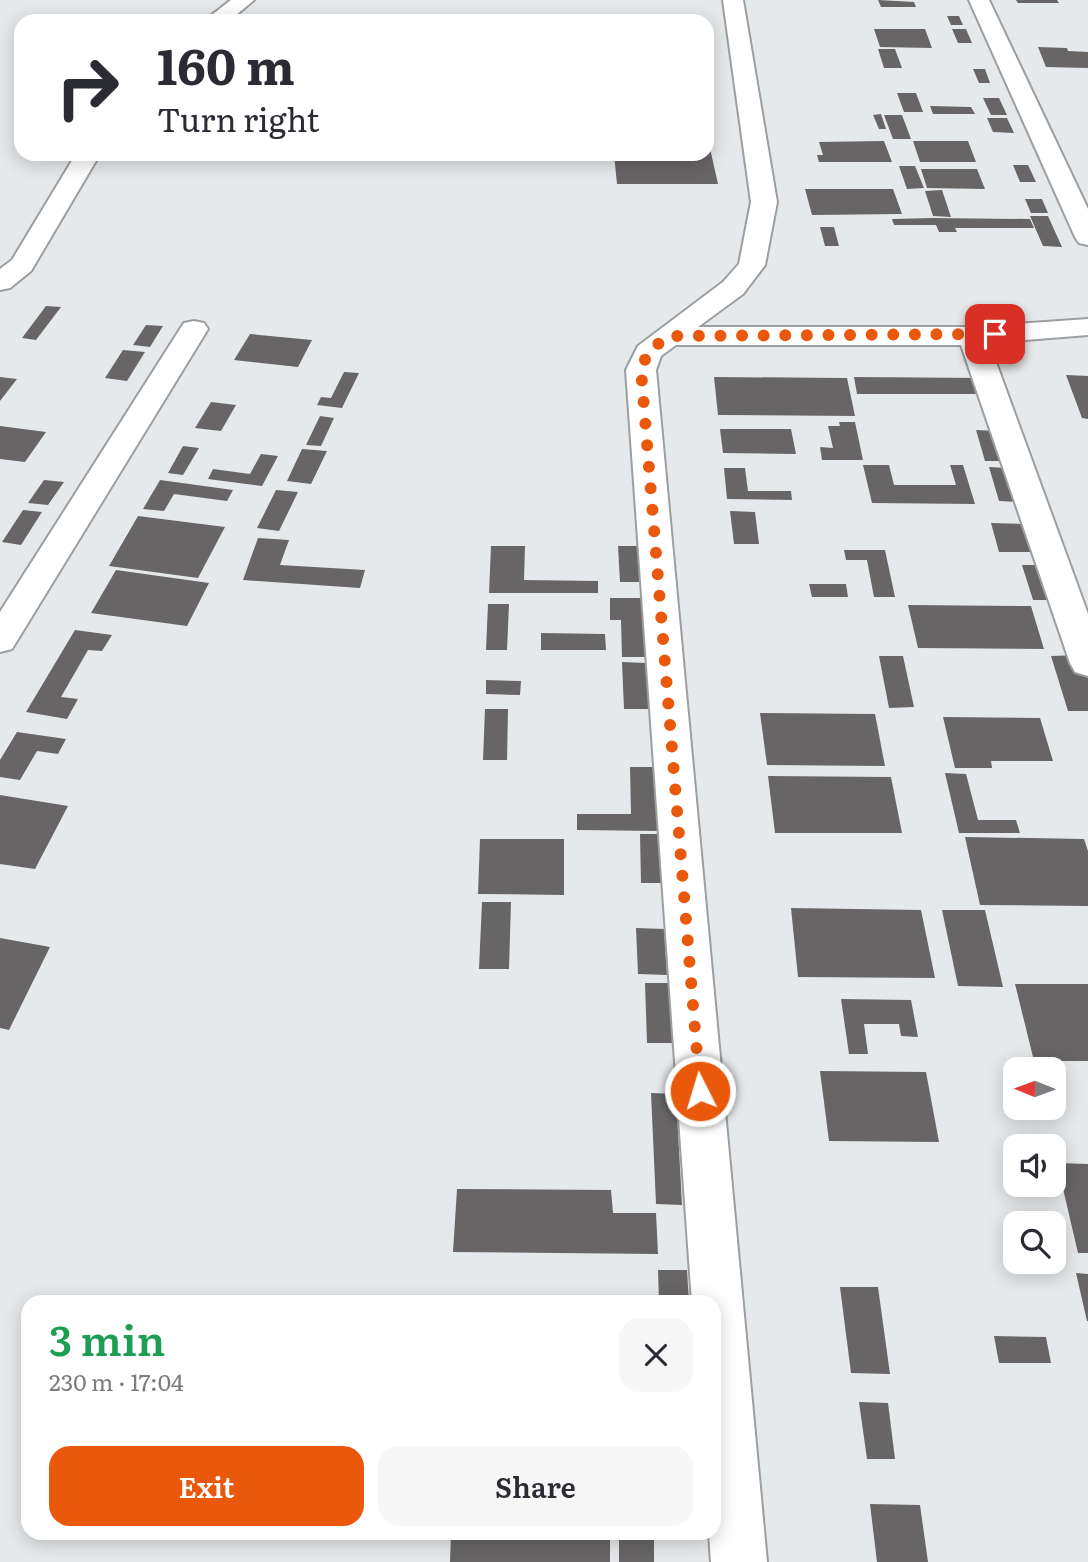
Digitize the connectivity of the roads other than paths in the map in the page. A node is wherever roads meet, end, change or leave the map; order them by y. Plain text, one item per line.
1 (244, 0) edge
2 (733, 0) edge
3 (979, 0) edge
4 (225, 14) edge
5 (84, 161) edge
6 (1088, 237) edge
7 (0, 282) edge
8 (1088, 327) edge
9 (194, 329) dead end
10 (668, 336) junction
11 (972, 336) junction
12 (0, 640) edge
13 (1088, 663) edge
14 (717, 1295) edge
15 (721, 1343) edge
16 (739, 1562) edge

1 - 4 street
2 - 10 street
3 - 6 street
5 - 7 street
8 - 11 street
9 - 12 street
10 - 11 street
10 - 14 street
11 - 13 street
15 - 16 street

